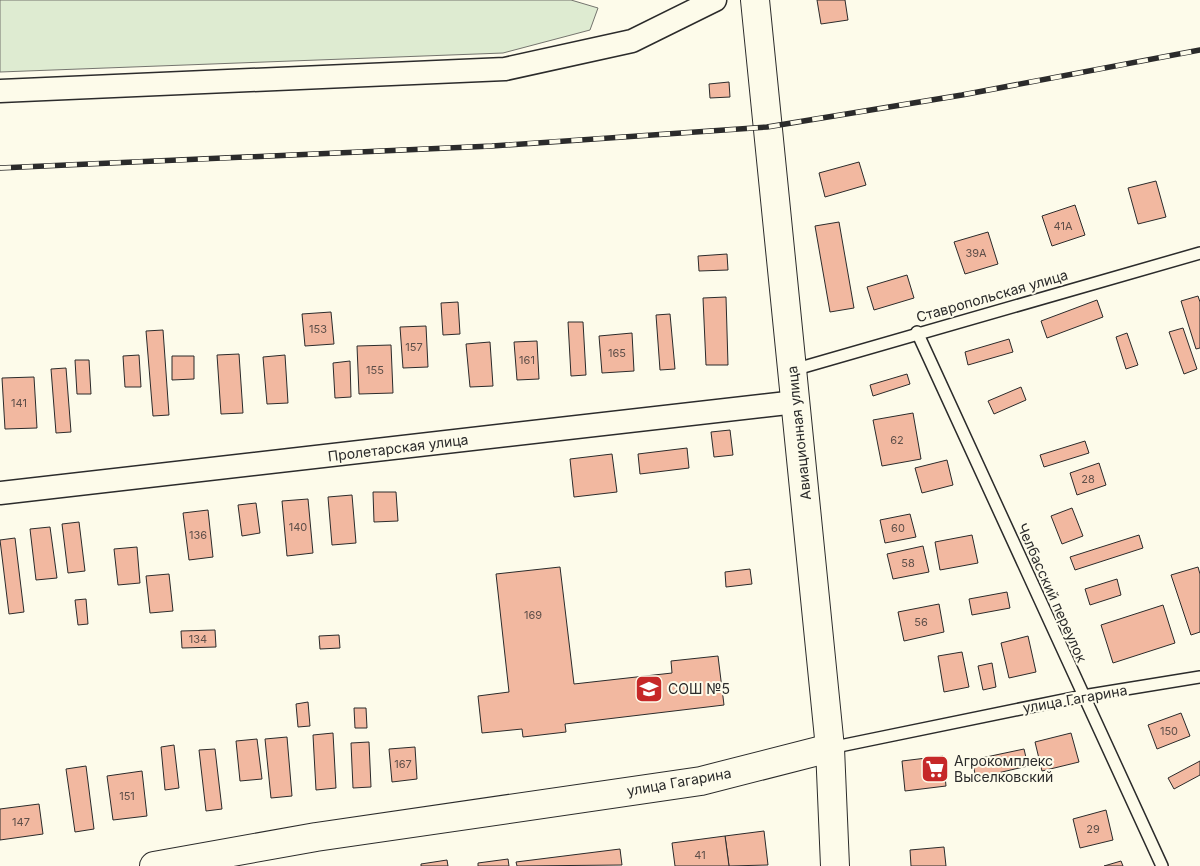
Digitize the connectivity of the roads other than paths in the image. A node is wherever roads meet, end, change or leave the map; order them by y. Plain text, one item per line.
1 (715, 0) edge
2 (755, 0) edge
3 (0, 91) edge
4 (1200, 252) edge
5 (917, 332) junction
6 (793, 370) junction
7 (796, 402) junction
8 (0, 493) edge
9 (1200, 677) edge
10 (1083, 696) junction
11 (830, 748) junction
12 (154, 866) edge
13 (835, 866) edge
14 (1162, 866) edge

1 - 3 street
2 - 6 main road, Авиационная улица
4 - 5 lane, Ставропольская улица
5 - 6 lane, Ставропольская улица
5 - 10 lane, Челбасский переулок
6 - 7 main road, Авиационная улица
7 - 8 street, Пролетарская улица
7 - 11 main road, Авиационная улица
9 - 10 lane, улица Гагарина
10 - 11 lane, улица Гагарина
10 - 14 lane, Челбасский переулок
11 - 12 main road, улица Гагарина
11 - 13 main road, Авиационная улица

